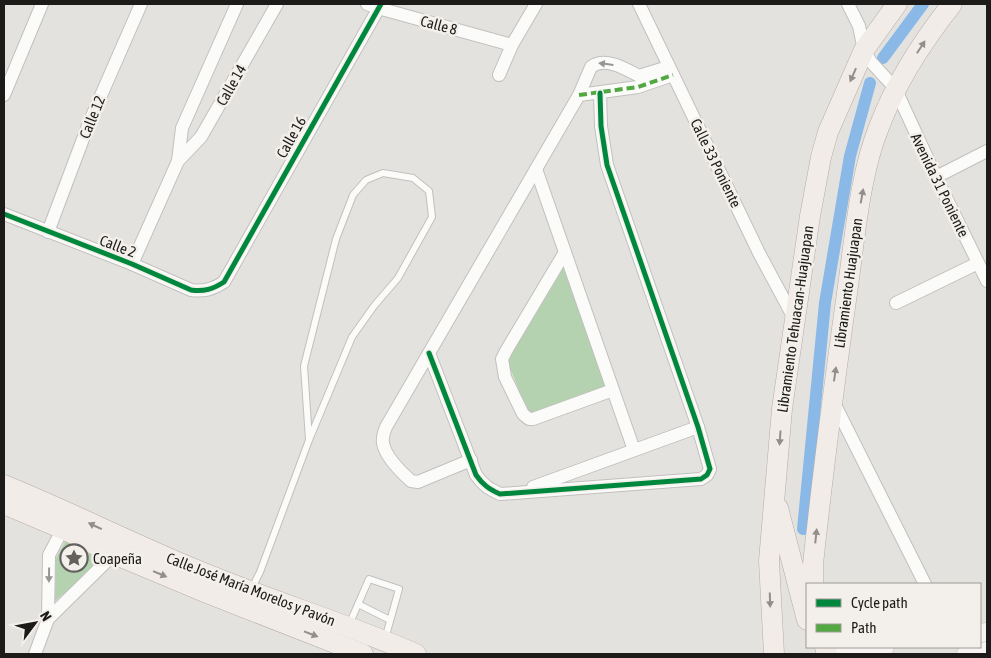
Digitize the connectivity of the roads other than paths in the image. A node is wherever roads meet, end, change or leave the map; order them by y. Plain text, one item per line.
1 (42, 4) edge
2 (141, 4) edge
3 (237, 4) edge
4 (278, 4) edge
5 (536, 4) edge
6 (639, 4) edge
7 (848, 4) edge
8 (897, 4) edge
9 (952, 4) edge
10 (375, 5) edge
11 (512, 45) junction
12 (867, 56) junction
13 (670, 71) junction
14 (499, 75) dead end
15 (638, 82) junction
16 (890, 83) junction
17 (600, 93) junction
18 (4, 95) edge
19 (579, 95) junction
20 (987, 151) edge
21 (178, 161) junction
22 (536, 169) junction
23 (936, 177) junction
24 (4, 214) edge
25 (48, 232) junction
26 (565, 252) junction
27 (978, 263) junction
28 (132, 264) junction
29 (987, 281) edge
30 (224, 282) joint
31 (896, 303) dead end
32 (795, 320) junction
33 (429, 353) junction
34 (613, 390) junction
35 (832, 398) junction
36 (698, 427) junction
37 (308, 440) junction
38 (634, 450) junction
39 (471, 460) junction
40 (4, 485) edge
41 (517, 493) junction
42 (775, 497) junction
43 (4, 504) edge
44 (67, 522) junction
45 (118, 546) junction
46 (793, 564) junction
47 (813, 564) junction
48 (813, 583) edge
49 (924, 583) edge
50 (246, 599) junction
51 (358, 604) junction
52 (806, 616) edge
53 (48, 619) junction
54 (390, 620) junction
55 (349, 626) junction
56 (385, 640) junction
57 (877, 648) edge
58 (987, 651) edge
59 (35, 654) edge
60 (363, 654) edge
61 (416, 654) edge
62 (774, 654) edge
63 (832, 654) edge
64 (966, 654) edge

1 - 18 street
2 - 25 street, Calle 12
3 - 21 street, Calle 14
4 - 21 street, Calle 14
5 - 11 street
6 - 13 street, Calle 33 Poniente
7 - 12 street
8 - 12 main road, Libramiento Tehuacan-Huajuapan
16 -> 9 main road, Libramiento Huajuapan
10 - 11 street, Calle 8
10 - 30 street, Calle 16
11 - 14 street
12 - 16 street, Avenida 31 Poniente
12 -> 32 main road, Libramiento Tehuacan-Huajuapan
13 - 15 street
13 - 32 street, Calle 33 Poniente
15 - 17 street
15 -> 19 street
16 - 23 street, Avenida 31 Poniente
35 -> 16 main road, Libramiento Huajuapan
17 - 19 street
17 - 36 street
19 - 22 street
20 - 23 street
21 - 28 street, Calle 14
22 - 26 street
22 - 33 street
23 - 27 street, Avenida 31 Poniente
24 - 25 street, Calle 2
25 - 28 street, Calle 2
26 - 34 street
26 - 34 street
27 - 29 street, Avenida 31 Poniente
27 - 31 street
28 - 30 street, Calle 2
32 -> 42 main road, Libramiento Tehuacan-Huajuapan
33 - 39 street
33 - 39 street
34 - 38 street
47 -> 35 main road, Libramiento Huajuapan
35 - 49 street
36 - 38 street
36 - 41 street
37 - 37 lane
37 - 50 lane
38 - 41 street
39 - 41 street
40 - 44 main road, Calle José María Morelos y Pavón
42 - 46 main road
42 -> 62 main road, Libramiento Tehuacan-Huajuapan
43 - 44 main road, Calle José María Morelos y Pavón
44 - 45 main road, Calle José María Morelos y Pavón
44 -> 53 street
45 - 50 main road, Calle José María Morelos y Pavón
45 - 53 street
46 - 47 main road
46 - 52 main road
47 - 48 main road, Libramiento Huajuapan
50 - 55 main road, Calle José María Morelos y Pavón
50 -> 60 main road, Calle José María Morelos y Pavón
51 - 54 lane
51 - 54 lane
51 - 55 lane
53 - 59 street
54 - 56 lane
55 - 56 main road, Calle José María Morelos y Pavón
56 - 61 main road, Calle José María Morelos y Pavón
57 - 63 main road
58 - 64 main road

